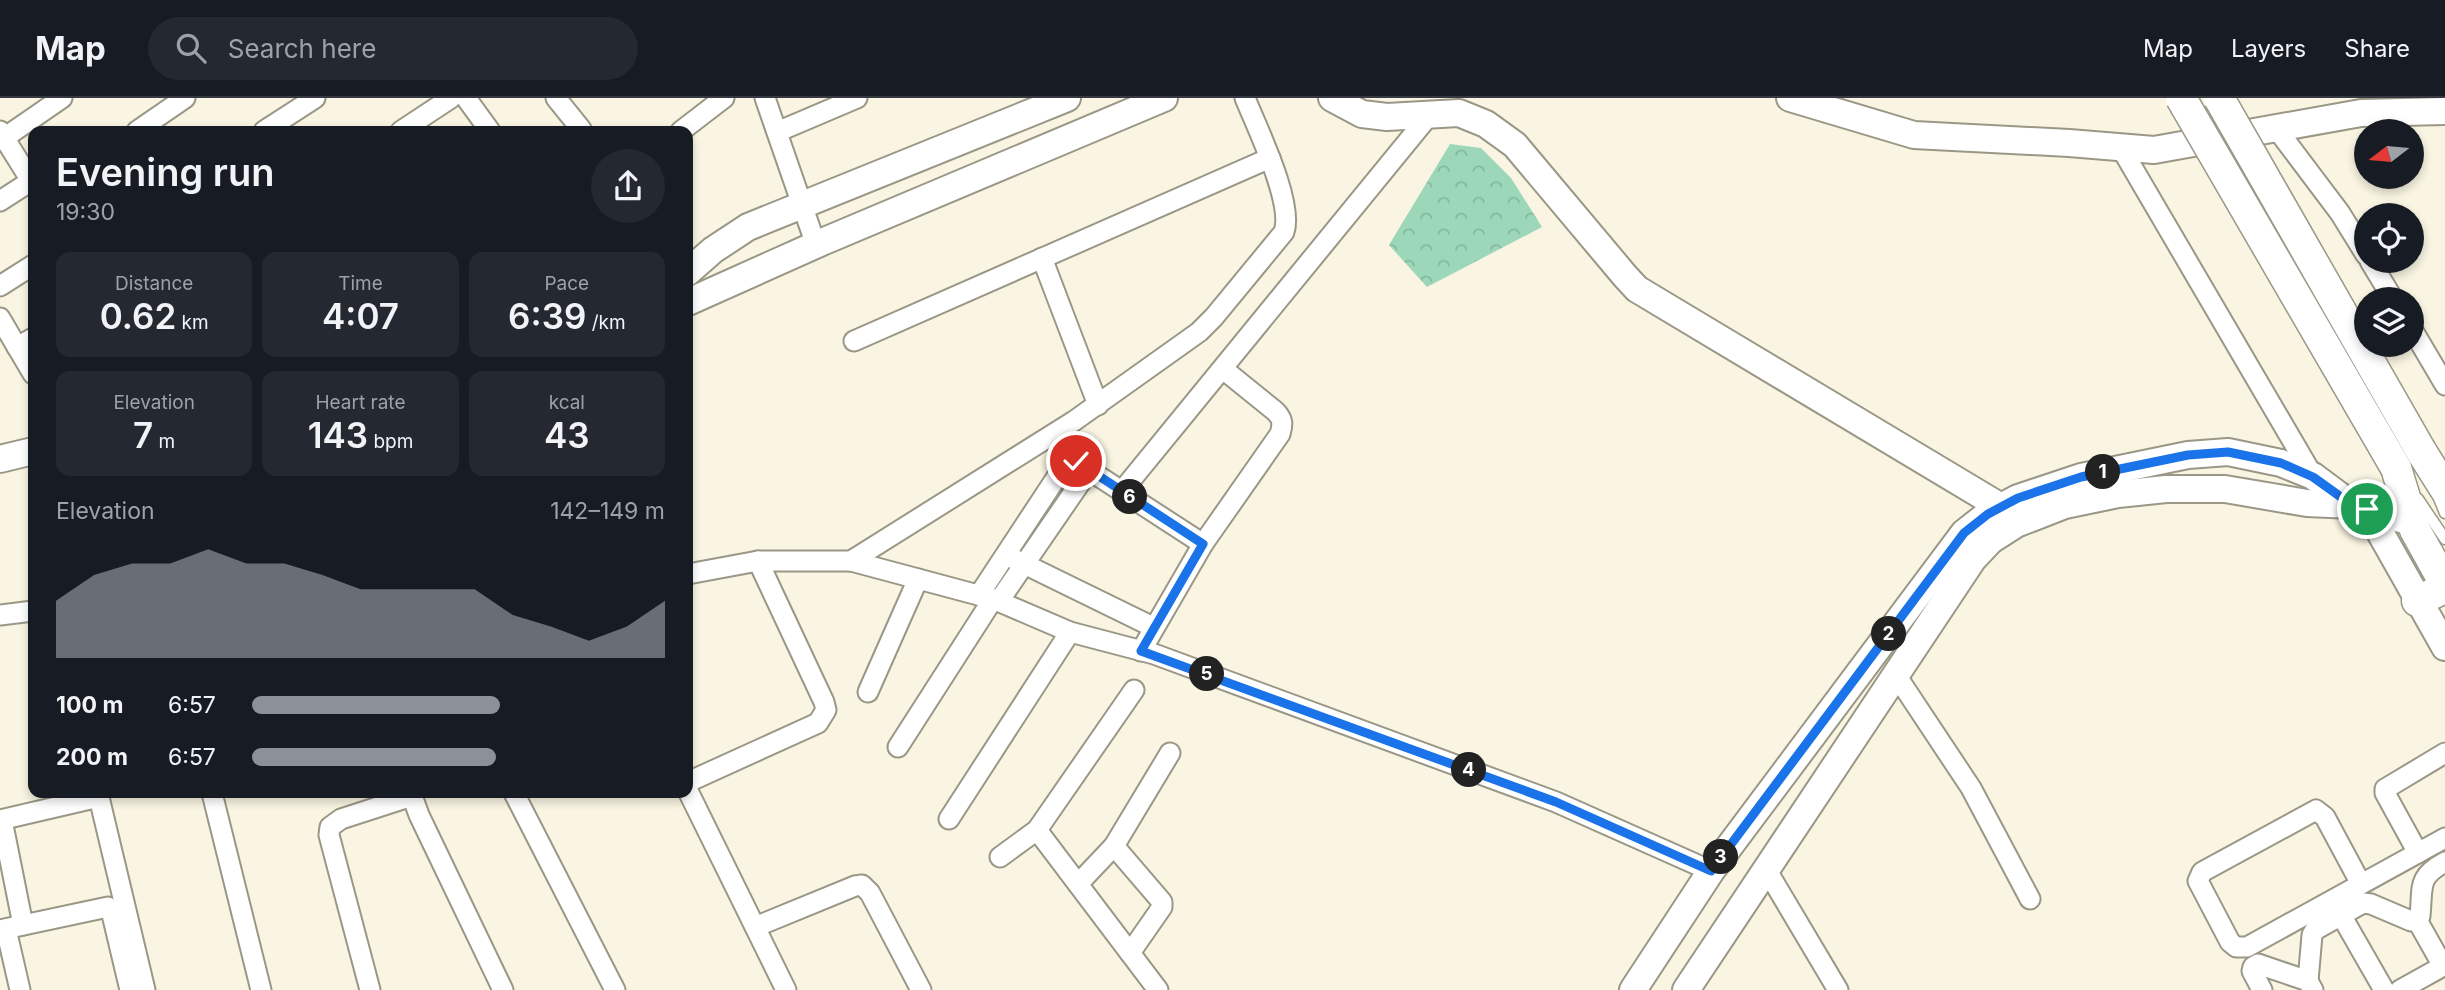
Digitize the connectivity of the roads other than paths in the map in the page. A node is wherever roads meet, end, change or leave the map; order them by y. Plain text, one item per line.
1 (62, 98) edge
2 (185, 98) edge
3 (315, 98) edge
4 (451, 98) edge
5 (466, 98) edge
6 (556, 98) edge
7 (724, 98) edge
8 (765, 98) edge
9 (857, 98) edge
10 (1164, 98) edge
11 (1245, 98) edge
12 (1332, 98) edge
13 (1790, 98) edge
14 (2181, 98) edge
15 (2219, 98) edge
16 (1052, 100) edge
17 (2445, 111) edge
18 (1431, 113) junction
19 (144, 126) edge
20 (272, 126) edge
21 (409, 126) edge
22 (486, 126) edge
23 (578, 126) edge
24 (688, 126) edge
25 (2276, 128) junction
26 (777, 132) junction
27 (2, 134) edge
28 (2121, 148) junction
29 (1270, 158) junction
30 (28, 176) edge
31 (28, 185) edge
32 (0, 201) edge
33 (802, 204) junction
34 (2354, 235) edge
35 (816, 245) junction
36 (1042, 258) junction
37 (28, 268) edge
38 (693, 268) edge
39 (0, 285) edge
40 (693, 300) edge
41 (0, 318) edge
42 (854, 341) dead end
43 (25, 343) edge
44 (2424, 349) edge
45 (1223, 369) junction
46 (2445, 385) edge
47 (1098, 405) junction
48 (2421, 451) junction
49 (28, 452) edge
50 (0, 458) edge
51 (2396, 468) junction
52 (2313, 477) junction
53 (2445, 489) edge
54 (1122, 491) junction
55 (2001, 507) junction
56 (2359, 507) junction
57 (2445, 513) edge
58 (2412, 522) junction
59 (2445, 540) edge
60 (1203, 544) junction
61 (1015, 560) junction
62 (758, 561) junction
63 (851, 561) junction
64 (693, 574) edge
65 (918, 579) junction
66 (2445, 586) edge
67 (990, 598) junction
68 (2417, 601) junction
69 (28, 612) edge
70 (0, 615) edge
71 (1153, 627) junction
72 (1070, 632) junction
73 (2445, 647) edge
74 (1141, 651) junction
75 (1896, 675) junction
76 (1134, 690) dead end
77 (868, 692) dead end
78 (898, 747) dead end
79 (1170, 752) dead end
80 (2445, 753) edge
81 (693, 780) edge
82 (87, 798) edge
83 (100, 798) edge
84 (213, 798) edge
85 (400, 798) edge
86 (413, 798) edge
87 (517, 798) edge
88 (691, 798) edge
89 (949, 819) dead end
90 (1, 820) edge
91 (1037, 830) junction
92 (2445, 838) edge
93 (1114, 846) junction
94 (2417, 853) junction
95 (1000, 857) dead end
96 (2445, 862) edge
97 (1766, 869) junction
98 (1711, 871) junction
99 (1078, 884) junction
100 (2361, 884) junction
101 (2030, 899) dead end
102 (2341, 915) junction
103 (2417, 920) junction
104 (755, 927) junction
105 (10, 928) edge
106 (1130, 953) junction
107 (2444, 966) edge
108 (2311, 985) edge
109 (20, 990) edge
110 (130, 990) edge
111 (145, 990) edge
112 (261, 990) edge
113 (369, 990) edge
114 (503, 990) edge
115 (615, 990) edge
116 (786, 990) edge
117 (921, 990) edge
118 (1158, 990) edge
119 (1633, 990) edge
120 (1686, 990) edge
121 (1838, 990) edge
122 (2262, 990) edge
123 (2384, 990) edge
124 (2400, 990) edge

1 - 27 street
2 - 19 street
3 - 20 street
4 - 21 street
5 - 22 street
6 - 23 street
7 - 24 street
8 - 26 street
9 - 26 street
10 - 35 street
11 - 29 street
12 - 18 street
13 - 28 street
14 - 51 main road, bridge
15 - 48 main road, bridge
16 - 33 street
17 - 25 street
18 - 45 street
18 - 55 street
25 - 28 street
25 - 34 street
26 - 33 street
27 - 30 street
28 - 52 street
29 - 36 street
29 - 47 street
31 - 32 street
33 - 35 street
33 - 38 street
35 - 40 street
36 - 42 street
36 - 47 street
37 - 39 street
41 - 43 street
44 - 46 street
45 - 54 street
45 - 60 street
47 - 63 street
48 - 53 main road
48 - 57 lane
49 - 50 street
51 - 58 main road
51 - 59 lane
52 - 55 street
52 - 56 street
54 - 60 street
54 - 61 street
55 - 98 street
56 - 58 street
56 - 68 street
56 - 75 street
58 - 66 main road
60 - 71 street
61 - 67 street
61 - 71 street
62 - 63 street
62 - 64 street
62 - 81 street
63 - 65 street
65 - 67 street
65 - 77 street
66 - 68 main road
67 - 72 street
67 - 78 street
68 - 73 street
69 - 70 street
71 - 74 street
72 - 74 street
72 - 89 street
74 - 98 street
75 - 97 street
75 - 101 street
76 - 91 street
79 - 93 street
80 - 94 street
82 - 90 street
83 - 111 street
84 - 112 street
85 - 113 street
86 - 114 street
87 - 115 street
88 - 104 street
90 - 105 street
91 - 95 street
91 - 99 street
92 - 94 street
93 - 99 street
93 - 106 street
94 - 100 street
96 - 103 street
97 - 120 street
97 - 121 street
98 - 119 street
99 - 106 street
100 - 100 street
102 - 103 street
102 - 108 street
102 - 123 street
103 - 107 street
104 - 116 street
104 - 117 street
105 - 109 street
105 - 110 street
106 - 118 street
107 - 124 street
108 - 122 street

